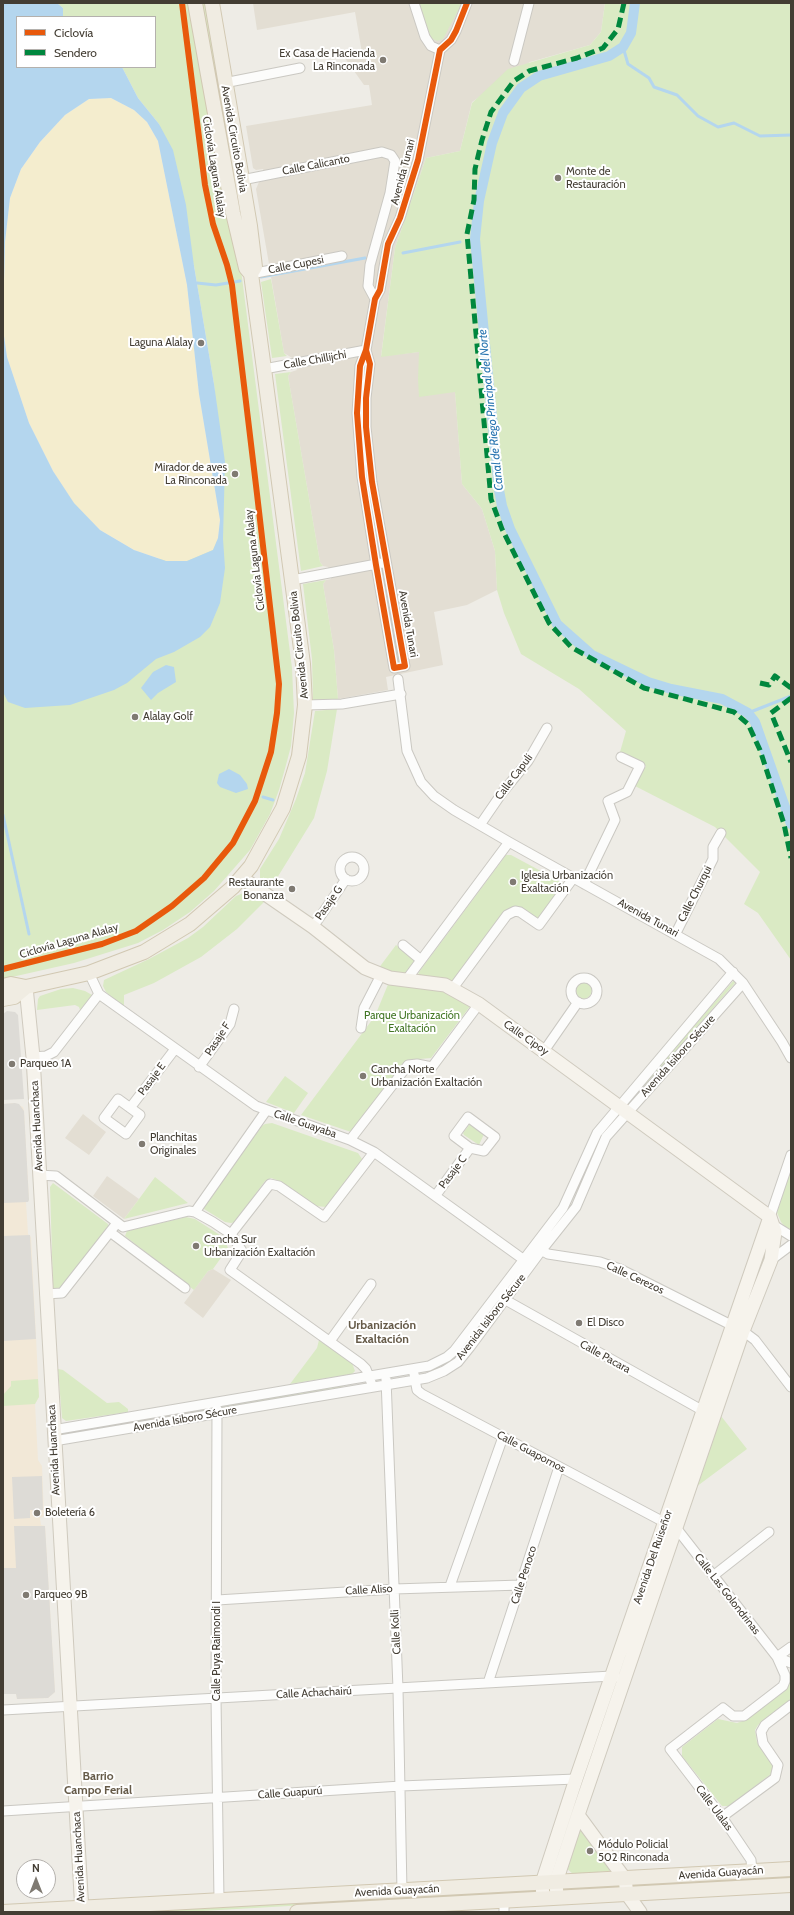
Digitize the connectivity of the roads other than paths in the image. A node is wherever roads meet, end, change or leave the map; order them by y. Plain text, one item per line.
1 (195, 3) edge
2 (212, 3) edge
3 (414, 3) edge
4 (467, 3) edge
5 (529, 3) edge
6 (440, 50) junction
7 (514, 61) dead end
8 (300, 68) dead end
9 (224, 83) junction
10 (391, 154) joint
11 (242, 180) junction
12 (342, 256) dead end
13 (251, 274) junction
14 (376, 299) junction
15 (366, 350) junction
16 (264, 369) junction
17 (387, 562) junction
18 (376, 565) junction
19 (292, 580) junction
20 (398, 679) dead end
21 (400, 694) junction
22 (305, 705) junction
23 (547, 728) dead end
24 (621, 757) dead end
25 (480, 825) junction
26 (721, 832) dead end
27 (509, 842) junction
28 (242, 878) junction
29 (574, 878) junction
30 (346, 880) dead end
31 (584, 884) junction
32 (313, 927) junction
33 (676, 933) junction
34 (403, 945) dead end
35 (421, 960) junction
36 (733, 972) junction
37 (89, 973) junction
38 (381, 975) junction
39 (407, 979) junction
40 (743, 983) junction
41 (3, 986) edge
42 (26, 987) junction
43 (453, 988) junction
44 (98, 994) junction
45 (3, 999) edge
46 (578, 1002) dead end
47 (479, 1004) junction
48 (234, 1009) dead end
49 (362, 1028) dead end
50 (174, 1049) junction
51 (544, 1051) junction
52 (33, 1057) junction
53 (791, 1058) edge
54 (199, 1067) junction
55 (130, 1108) dead end
56 (623, 1109) junction
57 (266, 1111) junction
58 (350, 1140) junction
59 (470, 1148) dead end
60 (374, 1152) junction
61 (791, 1155) edge
62 (39, 1175) junction
63 (436, 1195) junction
64 (195, 1212) junction
65 (770, 1217) junction
66 (117, 1223) junction
67 (110, 1232) junction
68 (231, 1234) junction
69 (791, 1236) edge
70 (791, 1245) edge
71 (537, 1248) junction
72 (522, 1259) junction
73 (771, 1260) junction
74 (531, 1265) junction
75 (371, 1284) dead end
76 (184, 1288) dead end
77 (46, 1294) junction
78 (496, 1294) junction
79 (506, 1301) junction
80 (738, 1329) junction
81 (330, 1341) junction
82 (412, 1369) junction
83 (386, 1374) junction
84 (369, 1376) junction
85 (415, 1380) junction
86 (386, 1384) junction
87 (372, 1387) junction
88 (791, 1387) edge
89 (216, 1401) junction
90 (703, 1410) junction
91 (218, 1413) junction
92 (714, 1418) junction
93 (53, 1436) junction
94 (503, 1437) junction
95 (560, 1467) junction
96 (665, 1522) junction
97 (677, 1529) junction
98 (768, 1532) dead end
99 (713, 1576) junction
100 (521, 1585) junction
101 (450, 1586) junction
102 (394, 1589) junction
103 (217, 1600) junction
104 (791, 1647) edge
105 (777, 1657) junction
106 (791, 1664) edge
107 (612, 1676) junction
108 (624, 1680) junction
109 (488, 1683) junction
110 (398, 1689) junction
111 (216, 1698) junction
112 (791, 1705) edge
113 (69, 1706) junction
114 (3, 1710) edge
115 (576, 1779) junction
116 (401, 1786) junction
117 (218, 1798) junction
118 (76, 1807) junction
119 (3, 1811) edge
120 (578, 1814) junction
121 (722, 1817) junction
122 (791, 1868) edge
123 (752, 1871) junction
124 (625, 1879) junction
125 (556, 1882) junction
126 (542, 1883) junction
127 (791, 1885) edge
128 (402, 1891) junction
129 (627, 1894) junction
130 (557, 1897) junction
131 (542, 1898) junction
132 (220, 1900) junction
133 (504, 1906) edge
134 (82, 1910) edge
135 (3, 1912) edge
136 (297, 1912) edge
137 (640, 1912) edge

1 - 13 main road, Avenida Circuito Bolivia
2 - 9 main road, Avenida Circuito Bolivia
3 - 6 street
4 - 6 street
5 - 7 street
6 - 14 street, Avenida Tunari
8 - 9 street
9 - 11 main road, Avenida Circuito Bolivia
10 - 11 street, Calle Calicanto
10 - 14 street, Avenida Tunari
11 - 13 main road, Avenida Circuito Bolivia
12 - 13 street, Calle Cupesi
13 - 16 main road, Avenida Circuito Bolivia
14 - 15 street, Avenida Tunari
15 - 16 street, Calle Chillijchi
15 - 17 street, Avenida Tunari
15 - 18 street, Avenida Tunari
16 - 19 main road, Avenida Circuito Bolivia
17 - 18 street
17 - 18 street, Avenida Tunari
18 - 19 street
19 - 22 main road, Avenida Circuito Bolivia
20 - 21 street, Avenida Tunari
21 - 22 street
21 - 25 street, Avenida Tunari
22 - 28 main road, Avenida Circuito Bolivia
23 - 25 street, Calle Capuli
24 - 31 street
25 - 27 street, Avenida Tunari
26 - 33 street, Calle Churqui
27 - 29 street, Avenida Tunari
27 - 35 street
28 - 32 main road, Calle Cipoy
28 - 37 main road, Avenida Circuito Bolivia
29 - 31 street, Avenida Tunari
29 - 43 street
30 - 32 street, Pasaje G
31 - 33 street, Avenida Tunari
32 - 38 main road, Calle Cipoy
33 - 36 street, Avenida Tunari
34 - 35 street
35 - 39 street
36 - 40 street, Avenida Tunari
36 - 56 street, Avenida Isiboro Sécure
37 - 42 main road, Avenida Circuito Bolivia
37 - 44 street
38 - 39 main road, Calle Cipoy
38 - 49 street
39 - 43 main road, Calle Cipoy
40 - 53 street, Avenida Tunari
40 - 56 street, Avenida Isiboro Sécure
41 - 42 main road, Avenida Circuito Bolivia
42 - 45 main road, Avenida Circuito Bolivia
42 - 52 main road, Avenida Huanchaca
43 - 47 main road, Calle Cipoy
44 - 50 street, Calle Guayaba
44 - 52 street
46 - 51 street
47 - 51 main road, Calle Cipoy
47 - 58 street
48 - 54 street, Pasaje F
50 - 54 street, Calle Guayaba
50 - 55 street, Pasaje E
51 - 56 main road, Calle Cipoy
52 - 62 main road, Avenida Huanchaca
54 - 57 street, Calle Guayaba
56 - 65 main road, Calle Cipoy
56 - 71 street, Avenida Isiboro Sécure
57 - 58 street, Calle Guayaba
57 - 64 street
58 - 60 street, Calle Guayaba
59 - 63 street, Pasaje C
60 - 63 street, Calle Guayaba
60 - 68 street
61 - 65 street, Avenida Del Ruiseñor
62 - 66 street
62 - 77 main road, Avenida Huanchaca
63 - 72 street, Calle Guayaba
64 - 66 street
64 - 68 street
65 - 69 street, Calle Cipoy
65 - 73 main road, Avenida Del Ruiseñor
65 - 80 main road, Avenida Del Ruiseñor
66 - 67 street
67 - 76 street
67 - 77 street
68 - 81 street
70 - 73 street
71 - 72 street, Avenida Isiboro Sécure
71 - 74 street, Avenida Isiboro Sécure
71 - 80 street, Calle Cerezos
72 - 74 street, Calle Guayaba
72 - 78 street, Avenida Isiboro Sécure
73 - 80 main road, Avenida Del Ruiseñor
74 - 79 street, Avenida Isiboro Sécure
75 - 81 street
77 - 93 main road, Avenida Huanchaca
78 - 79 street, Calle Pacara
78 - 82 street, Avenida Isiboro Sécure
79 - 85 street, Avenida Isiboro Sécure
79 - 90 street, Calle Pacara
80 - 88 street, Calle Cerezos
80 - 90 main road, Avenida Del Ruiseñor
80 - 92 main road, Avenida Del Ruiseñor
81 - 84 street
82 - 83 street, Avenida Isiboro Sécure
82 - 85 street, Calle Guapomos
83 - 84 street, Avenida Isiboro Sécure
83 - 86 street, Calle Kolli
84 - 87 street
84 - 89 street, Avenida Isiboro Sécure
85 - 86 street, Avenida Isiboro Sécure
85 - 94 street, Calle Guapomos
86 - 87 street, Avenida Isiboro Sécure
86 - 102 street, Calle Kolli
87 - 91 street, Avenida Isiboro Sécure
89 - 91 street, Calle Puya Raimondi I
89 - 93 street, Avenida Isiboro Sécure
90 - 92 street, Calle Pacara
90 - 96 main road, Avenida Del Ruiseñor
91 - 93 street, Avenida Isiboro Sécure
91 - 103 street, Calle Puya Raimondi I
92 - 97 main road, Avenida Del Ruiseñor
93 - 113 main road, Avenida Huanchaca
94 - 95 street, Calle Guapomos
94 - 101 street
95 - 96 street, Calle Guapomos
95 - 100 street, Calle Penoco
96 - 97 street, Calle Las Golondrinas
96 - 107 main road, Avenida Del Ruiseñor
97 - 99 street, Calle Las Golondrinas
97 - 108 main road, Avenida Del Ruiseñor
98 - 99 street
99 - 105 street, Calle Las Golondrinas
100 - 101 street, Calle Aliso
100 - 109 street, Calle Penoco
101 - 102 street, Calle Aliso
102 - 103 street, Calle Aliso
102 - 110 street, Calle Kolli
103 - 111 street, Calle Puya Raimondi I
104 - 105 street
105 - 106 street, Calle Las Golondrinas
105 - 121 street, Calle Ulalas
107 - 108 street, Calle Achachairú
107 - 109 street, Calle Achachairú
107 - 115 main road, Avenida Del Ruiseñor
108 - 120 main road, Avenida Del Ruiseñor
109 - 110 street, Calle Achachairú
110 - 111 street, Calle Achachairú
110 - 116 street, Calle Kolli
111 - 113 street, Calle Achachairú
111 - 117 street, Calle Puya Raimondi I
112 - 121 street
113 - 114 street, Calle Achachairú
113 - 118 main road, Avenida Huanchaca
115 - 116 street, Calle Guapurú
115 - 126 main road, Avenida Del Ruiseñor
116 - 117 street, Calle Guapurú
116 - 128 street, Calle Kolli
117 - 118 street, Calle Guapurú
117 - 132 street, Calle Puya Raimondi I
118 - 119 street, Calle Guapurú
118 - 134 main road, Avenida Huanchaca
120 - 124 main road
120 - 125 main road, Avenida Del Ruiseñor
121 - 123 street, Calle Ulalas
122 - 123 main road, Avenida Guayacán
123 - 124 main road, Avenida Guayacán
124 - 125 main road, Avenida Guayacán
124 - 129 main road
125 - 126 main road, Avenida Guayacán
125 - 130 main road, Avenida Del Ruiseñor
126 - 128 main road, Avenida Guayacán
126 - 131 main road, Avenida Del Ruiseñor
127 - 129 main road, Avenida Guayacán
128 - 132 main road, Avenida Guayacán
129 - 130 main road, Avenida Guayacán
129 - 137 main road
130 - 131 main road, Avenida Guayacán
131 - 133 main road, Avenida Guayacán
132 - 134 main road, Avenida Guayacán
133 - 136 main road, Avenida Guayacán
134 - 135 main road, Avenida Guayacán

